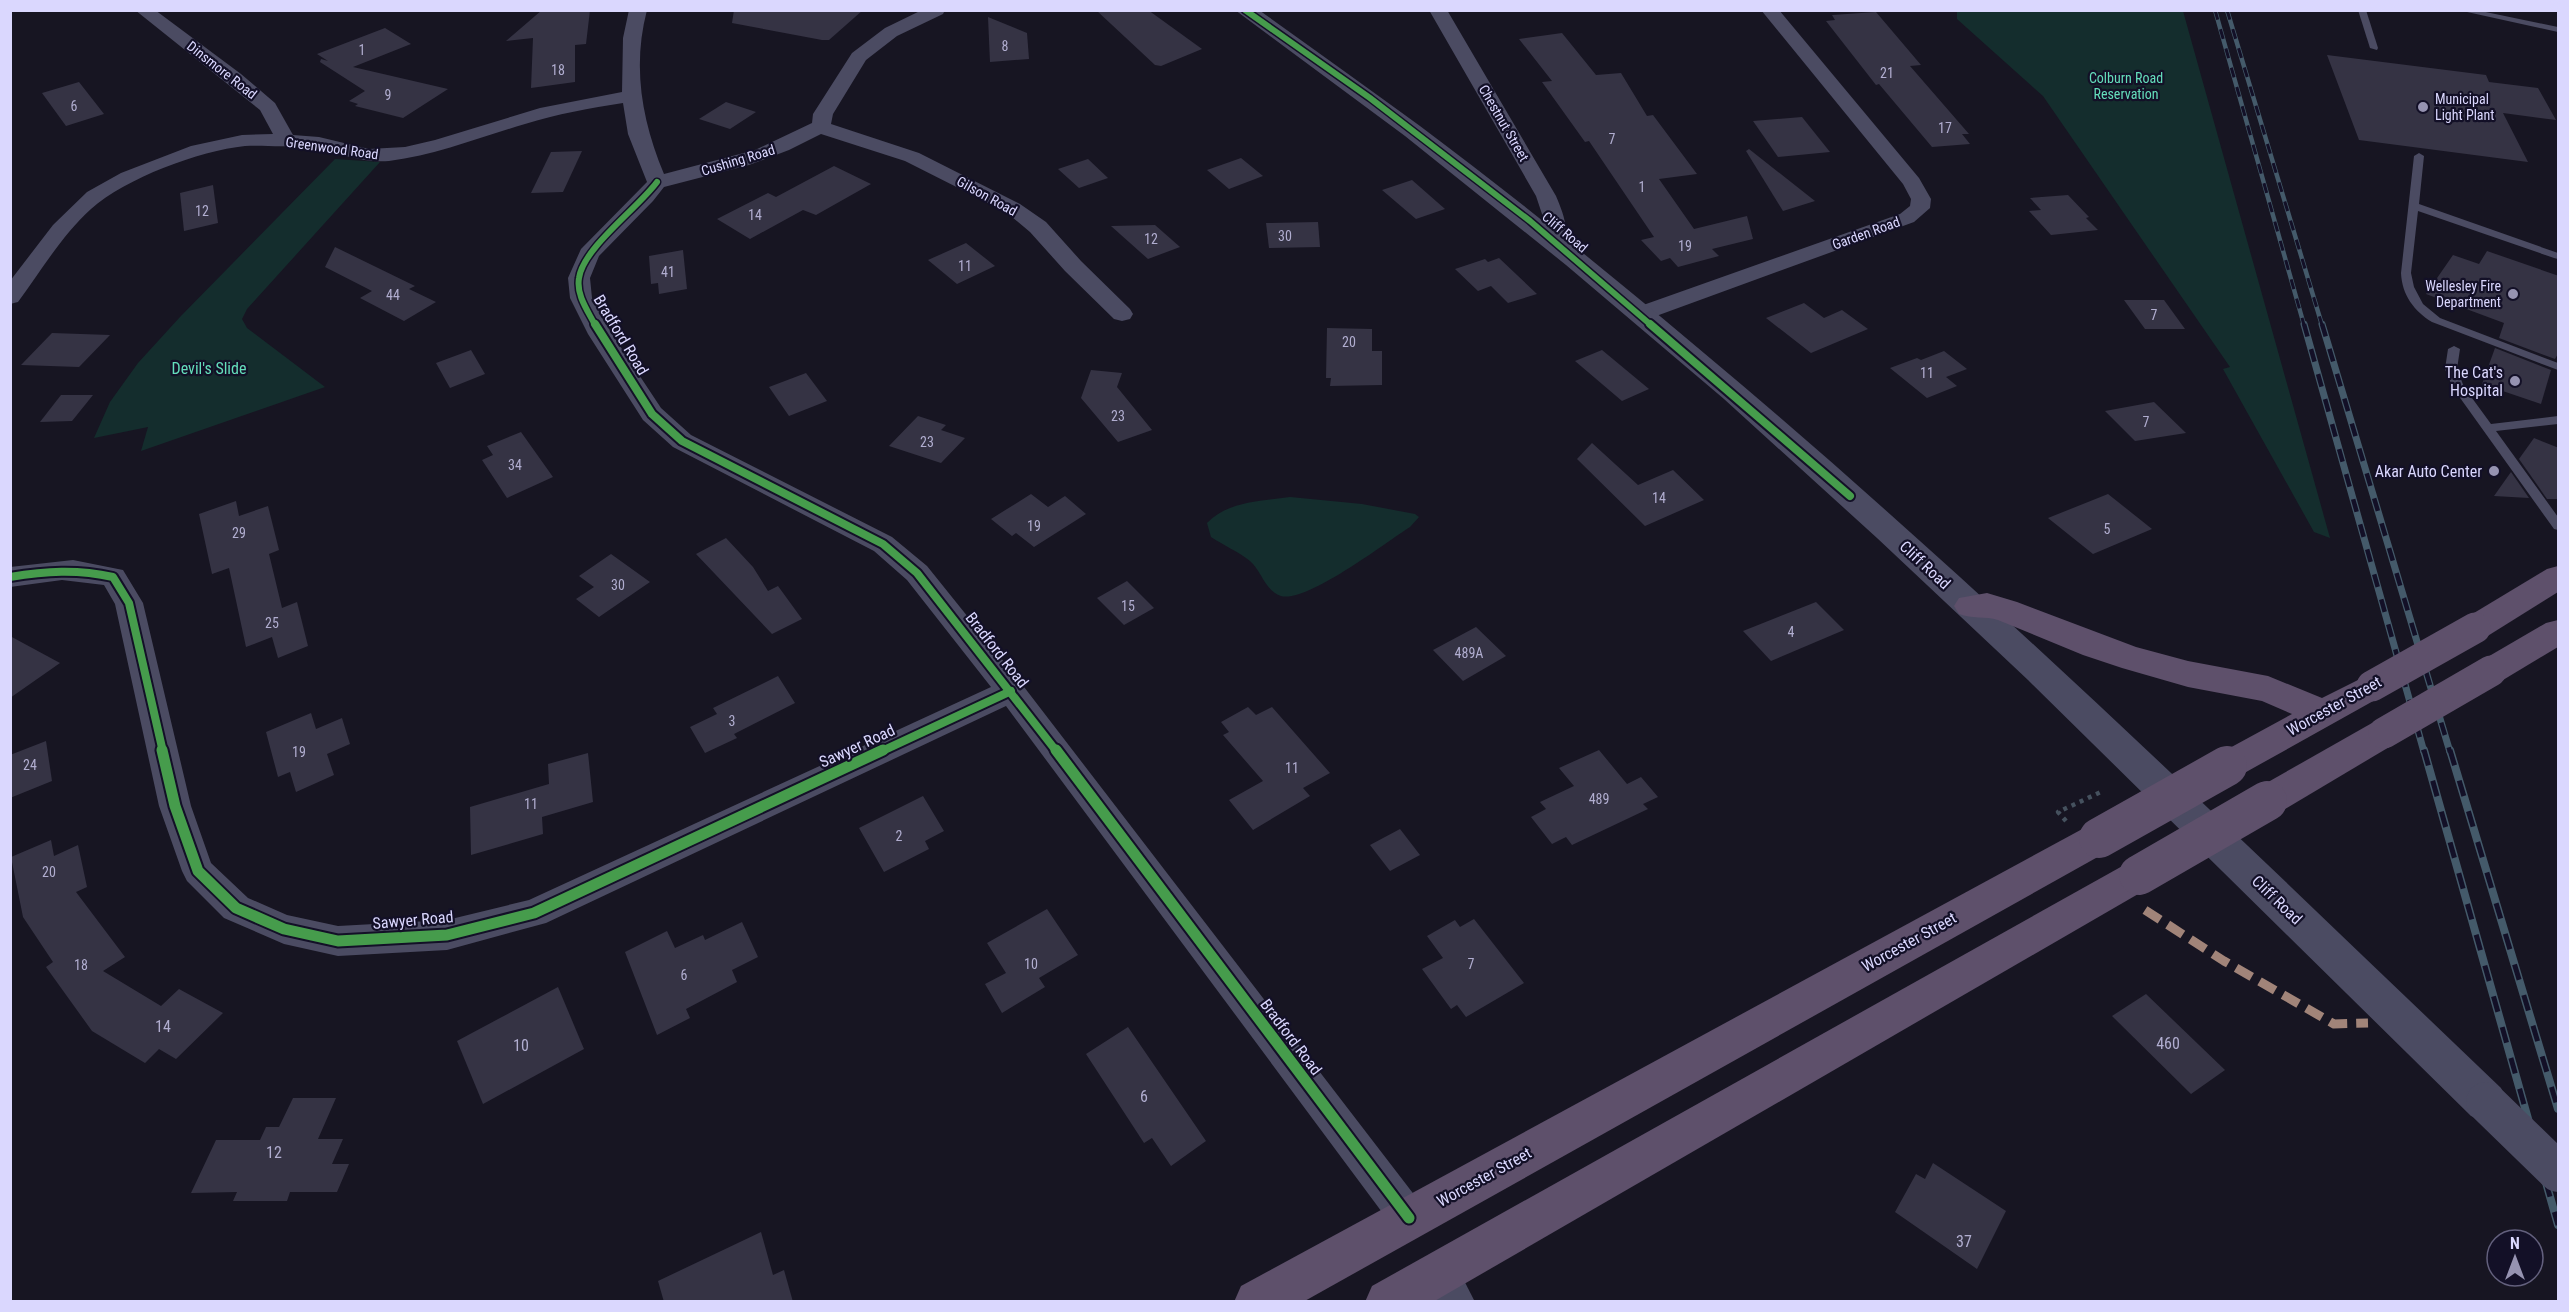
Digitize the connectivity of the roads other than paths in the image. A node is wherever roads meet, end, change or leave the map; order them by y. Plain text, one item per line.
1 (143, 10) edge
2 (638, 10) edge
3 (937, 10) edge
4 (1245, 10) edge
5 (1438, 10) edge
6 (1769, 10) edge
7 (2361, 10) edge
8 (2462, 10) edge
9 (2559, 30) edge
10 (2374, 48) dead end
11 (633, 96) junction
12 (821, 126) junction
13 (287, 141) junction
14 (2419, 156) dead end
15 (657, 182) junction
16 (2414, 206) junction
17 (1553, 240) junction
18 (2559, 256) edge
19 (10, 297) edge
20 (1122, 314) dead end
21 (1640, 315) junction
22 (2454, 349) dead end
23 (2559, 367) edge
24 (2559, 420) edge
25 (2487, 428) junction
26 (2559, 526) edge
27 (10, 577) edge
28 (2559, 577) edge
29 (1970, 606) junction
30 (2559, 632) edge
31 (1011, 691) junction
32 (2323, 713) junction
33 (2559, 1173) edge
34 (1409, 1218) junction
35 (1447, 1287) edge
36 (1257, 1302) edge
37 (1388, 1302) edge

1 - 13 street, Dinsmore Road
2 - 11 street
3 - 12 street
4 - 17 street, Cliff Road
5 - 17 street, Chestnut Street
6 - 21 street, Garden Road
7 - 10 lane
8 - 9 lane
11 - 13 street, Greenwood Road
11 - 15 street
12 - 15 street, Cushing Road
12 - 20 street, Gilson Road
13 - 19 street, Greenwood Road
14 - 16 lane
15 - 31 street, Bradford Road
16 - 18 lane
16 - 23 lane
17 - 21 street, Cliff Road
21 - 29 street, Cliff Road
22 - 25 lane
24 - 25 lane
25 - 26 lane
27 - 31 street, Sawyer Road
28 - 32 highway, Worcester Street, bridge
29 - 32 highway
29 - 33 street, Cliff Road, bridge
30 - 35 highway, bridge
31 - 34 street, Bradford Road
32 - 34 highway, Worcester Street, bridge
34 - 36 highway, Worcester Street
35 - 37 highway

